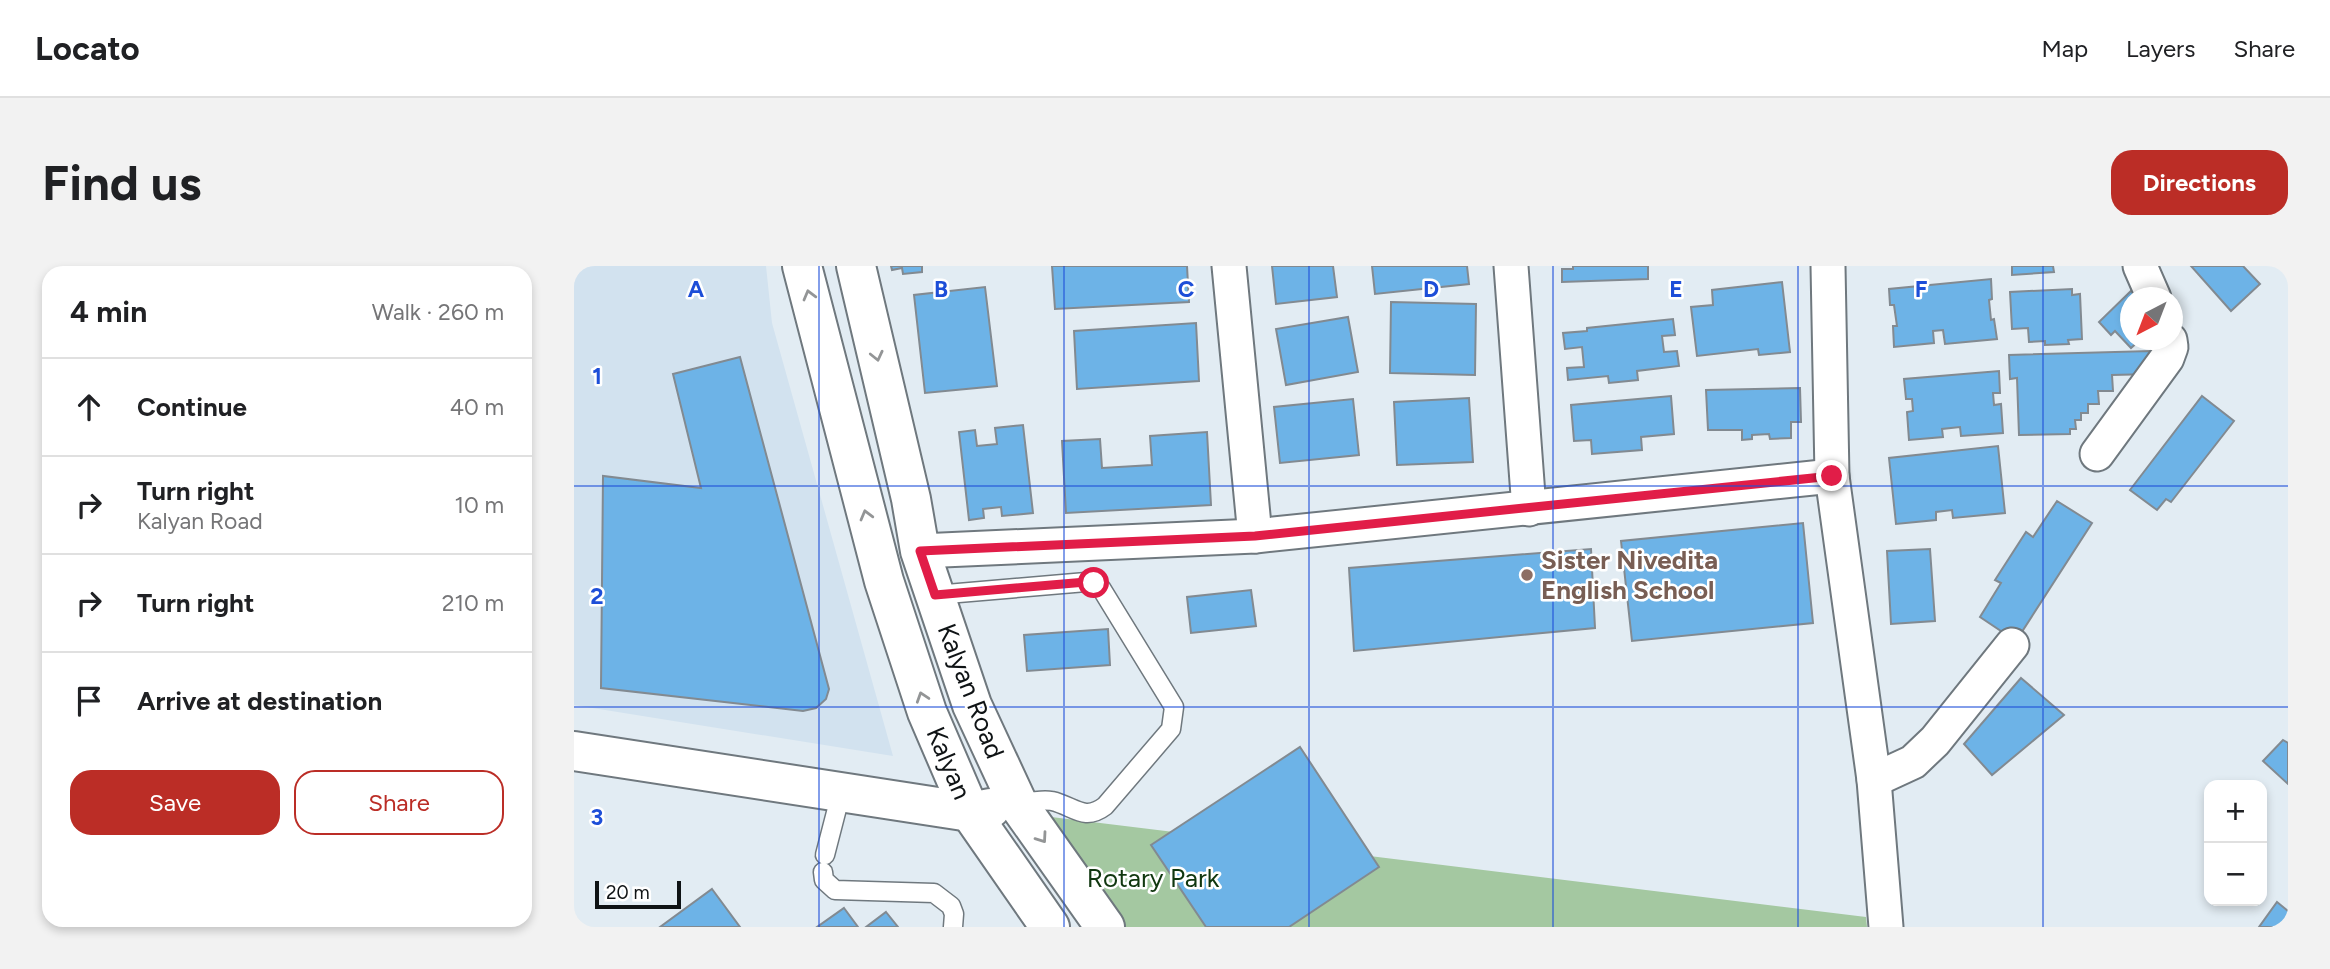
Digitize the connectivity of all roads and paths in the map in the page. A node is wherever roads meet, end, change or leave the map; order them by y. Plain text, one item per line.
1 (802, 266) edge
2 (856, 266) edge
3 (1229, 266) edge
4 (1511, 266) edge
5 (1828, 266) edge
6 (2140, 266) edge
7 (2149, 287) edge
8 (2170, 350) edge
9 (2097, 454) dead end
10 (1832, 476) junction
11 (1529, 509) junction
12 (1255, 536) junction
13 (920, 551) junction
14 (935, 595) junction
15 (2012, 645) dead end
16 (574, 751) edge
17 (1874, 780) junction
18 (841, 793) junction
19 (1018, 804) junction
20 (970, 812) junction
21 (953, 927) edge
22 (1049, 927) edge
23 (1105, 927) edge
24 (1886, 927) edge

20 -> 1 main road, Kalyan
2 -> 13 main road, Kalyan Road
3 - 12 street
4 - 11 street
5 - 10 street
6 - 7 street
8 - 9 street
10 - 11 street
10 - 17 street
11 - 12 street
12 - 13 street
13 - 14 main road, Kalyan Road
14 - 19 main road, Kalyan Road
14 - 19 lane
15 - 17 street
16 - 18 main road
17 - 24 street
18 - 20 main road
18 - 21 lane
19 - 20 main road
19 -> 23 main road, Kalyan Road
20 - 22 main road, Kalyan

